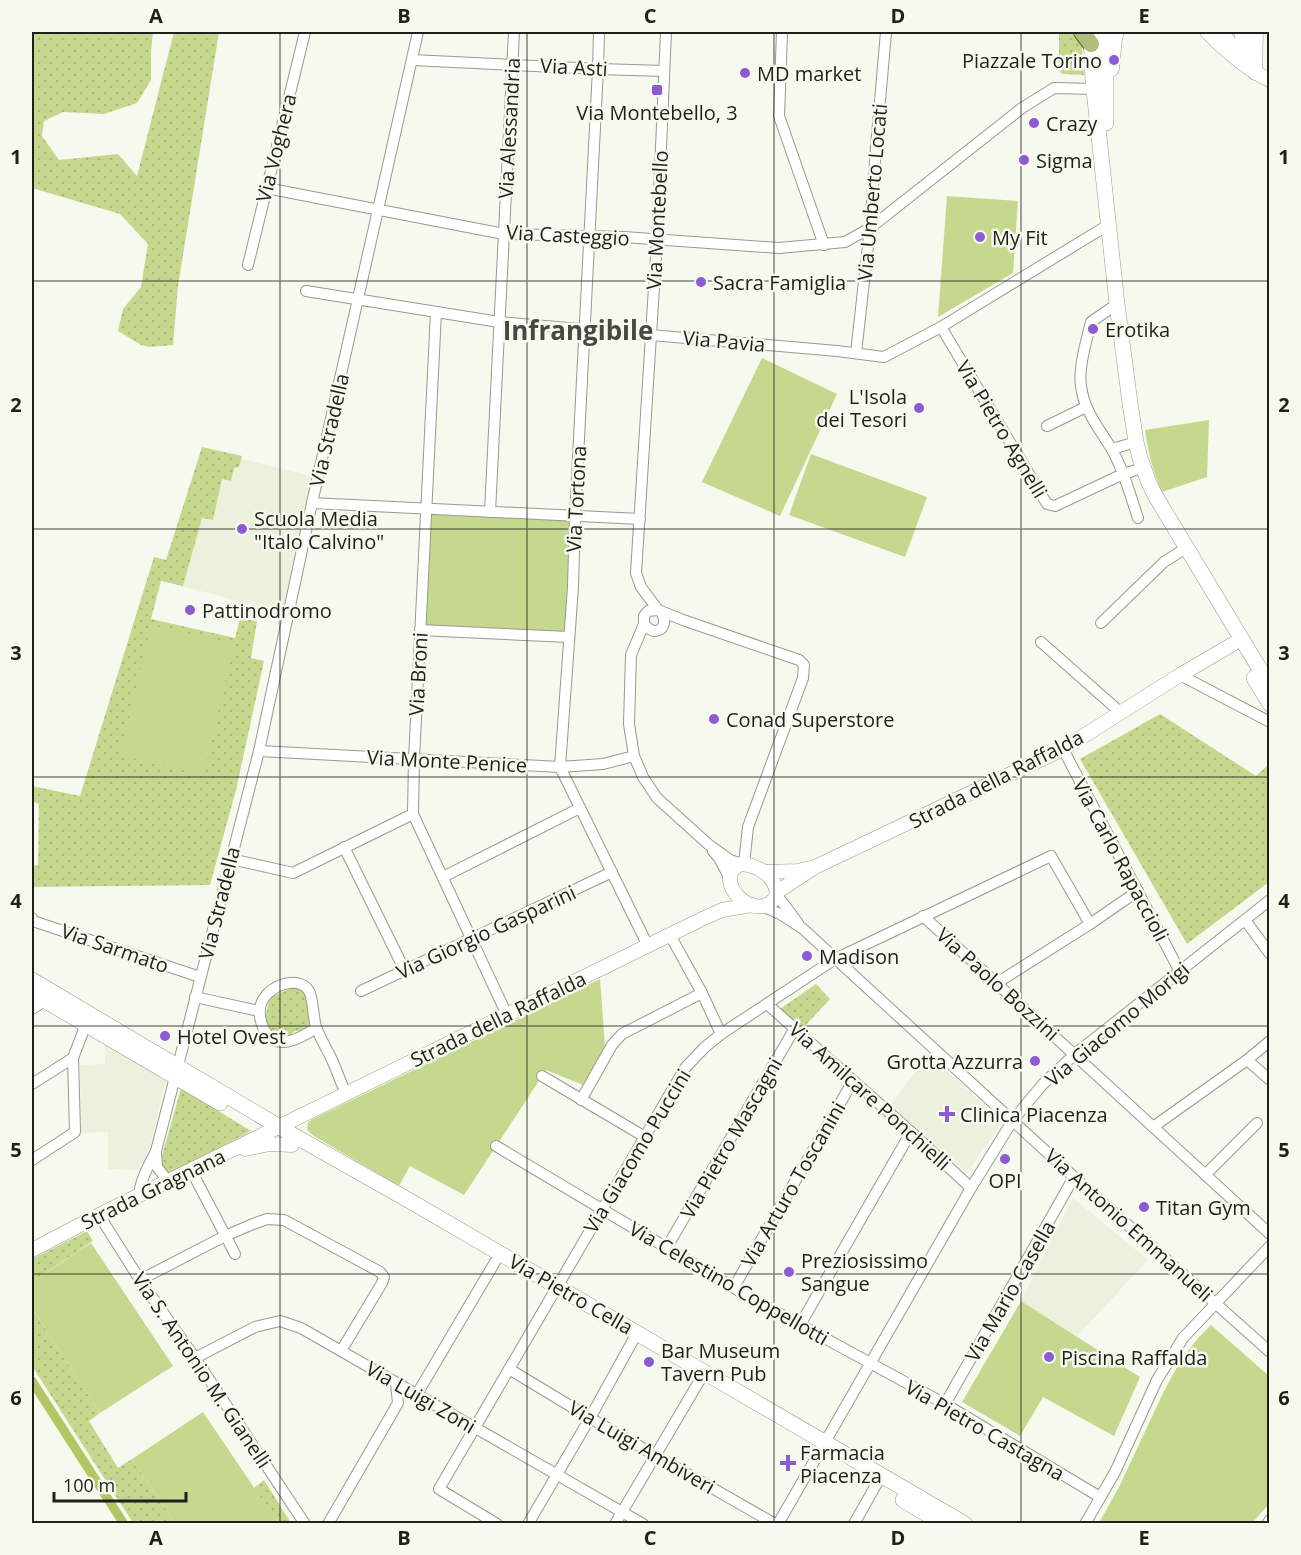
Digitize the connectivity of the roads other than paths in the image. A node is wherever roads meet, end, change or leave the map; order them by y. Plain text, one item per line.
1 (305, 32) edge
2 (418, 32) edge
3 (514, 32) edge
4 (599, 32) edge
5 (666, 32) edge
6 (782, 32) edge
7 (886, 32) edge
8 (1106, 32) edge
9 (1116, 32) edge
10 (1207, 32) edge
11 (1222, 32) edge
12 (1242, 32) edge
13 (1256, 32) edge
14 (1088, 36) edge
15 (412, 60) junction
16 (1243, 63) junction
17 (512, 64) junction
18 (598, 69) junction
19 (664, 71) junction
20 (1256, 73) junction
21 (1269, 81) edge
22 (1094, 89) junction
23 (1106, 113) junction
24 (1103, 165) junction
25 (266, 188) junction
26 (378, 209) junction
27 (1108, 225) junction
28 (870, 228) junction
29 (504, 234) junction
30 (589, 236) junction
31 (657, 240) junction
32 (825, 245) junction
33 (248, 265) dead end
34 (306, 291) dead end
35 (358, 300) junction
36 (1117, 304) junction
37 (436, 312) junction
38 (500, 322) junction
39 (941, 327) junction
40 (585, 329) junction
41 (651, 335) junction
42 (856, 353) junction
43 (1086, 407) junction
44 (1047, 426) dead end
45 (1136, 441) junction
46 (1112, 449) junction
47 (1134, 470) junction
48 (312, 503) junction
49 (427, 508) junction
50 (490, 512) junction
51 (575, 516) junction
52 (1138, 518) dead end
53 (640, 519) junction
54 (1182, 550) junction
55 (641, 587) junction
56 (660, 611) junction
57 (645, 618) junction
58 (683, 620) junction
59 (1101, 623) dead end
60 (664, 625) junction
61 (420, 630) junction
62 (654, 631) junction
63 (569, 638) junction
64 (1041, 642) dead end
65 (635, 643) junction
66 (1233, 644) junction
67 (1180, 675) junction
68 (1269, 686) edge
69 (1269, 693) edge
70 (1269, 704) edge
71 (1120, 712) junction
72 (1269, 722) edge
73 (1063, 749) junction
74 (259, 751) junction
75 (634, 756) junction
76 (414, 759) junction
77 (560, 767) junction
78 (580, 808) junction
79 (412, 814) junction
80 (708, 844) junction
81 (344, 847) junction
82 (231, 859) junction
83 (752, 867) junction
84 (815, 867) junction
85 (612, 872) junction
86 (442, 877) junction
87 (731, 884) junction
88 (1138, 891) junction
89 (777, 893) junction
90 (1269, 900) edge
91 (757, 905) junction
92 (722, 910) junction
93 (923, 916) junction
94 (32, 918) edge
95 (1245, 920) junction
96 (1090, 924) junction
97 (802, 928) junction
98 (670, 935) junction
99 (472, 939) junction
100 (648, 946) junction
101 (1269, 954) edge
102 (835, 959) junction
103 (1179, 970) junction
104 (405, 971) junction
105 (200, 977) junction
106 (32, 980) edge
107 (997, 983) junction
108 (361, 991) dead end
109 (32, 993) edge
110 (702, 993) junction
111 (195, 997) junction
112 (45, 1001) junction
113 (767, 1004) junction
114 (32, 1009) edge
115 (260, 1011) junction
116 (507, 1015) junction
117 (86, 1024) junction
118 (316, 1028) junction
119 (795, 1028) junction
120 (721, 1034) junction
121 (1269, 1041) edge
122 (1075, 1054) junction
123 (73, 1058) junction
124 (1247, 1059) junction
125 (176, 1072) junction
126 (542, 1076) dead end
127 (1269, 1080) edge
128 (854, 1081) junction
129 (32, 1084) edge
130 (346, 1094) junction
131 (581, 1100) junction
132 (306, 1114) junction
133 (1013, 1120) junction
134 (1257, 1123) dead end
135 (1154, 1127) junction
136 (274, 1129) junction
137 (911, 1132) junction
138 (645, 1137) junction
139 (299, 1144) junction
140 (495, 1146) dead end
141 (156, 1151) junction
142 (225, 1153) junction
143 (32, 1160) edge
144 (191, 1170) junction
145 (1206, 1175) junction
146 (1074, 1177) junction
147 (168, 1181) junction
148 (971, 1188) junction
149 (139, 1196) junction
150 (602, 1209) junction
151 (99, 1215) junction
152 (1269, 1234) edge
153 (225, 1236) junction
154 (1269, 1246) edge
155 (667, 1247) junction
156 (32, 1250) edge
157 (235, 1254) dead end
158 (495, 1262) junction
159 (140, 1280) junction
160 (734, 1287) junction
161 (555, 1290) junction
162 (1215, 1303) junction
163 (800, 1325) junction
164 (634, 1337) junction
165 (341, 1351) junction
166 (1269, 1352) edge
167 (195, 1358) junction
168 (870, 1364) junction
169 (509, 1369) junction
170 (701, 1376) junction
171 (396, 1383) junction
172 (417, 1394) junction
173 (945, 1404) junction
174 (590, 1418) junction
175 (475, 1428) junction
176 (822, 1446) junction
177 (655, 1454) junction
178 (557, 1474) junction
179 (879, 1480) junction
180 (1100, 1497) junction
181 (622, 1512) junction
182 (940, 1520) edge
183 (1269, 1520) edge
184 (305, 1524) edge
185 (328, 1524) edge
186 (497, 1524) edge
187 (528, 1524) edge
188 (615, 1524) edge
189 (643, 1524) edge
190 (776, 1524) edge
191 (854, 1524) edge
192 (964, 1524) edge
193 (1085, 1524) edge
194 (1267, 1524) edge

1 - 25 street, Via Voghera
2 - 15 street, Via Stradella
3 - 17 street, Via Alessandria
4 - 18 street, Via Tortona
5 - 19 street, Via Montebello
6 - 32 street
7 - 28 street, Via Umberto Locati
8 - 23 main road
9 - 23 street
10 - 16 street
11 - 16 street
12 - 16 street
13 - 20 street
14 - 22 main road
15 - 17 street, Via Asti
15 - 26 street, Via Stradella
16 - 20 street
17 - 18 street, Via Asti
17 - 29 street, Via Alessandria
18 - 19 street, Via Asti
18 - 30 street, Via Tortona
19 - 31 street, Via Montebello
20 - 21 street
22 - 24 main road
22 - 28 street, Via Casteggio
23 - 24 main road
24 - 27 main road
25 - 26 street, Via Casteggio
25 - 33 street, Via Voghera
26 - 29 street, Via Casteggio
26 - 35 street, Via Stradella
27 - 36 main road
27 - 39 street, Via Pavia
28 - 32 street, Via Casteggio
28 - 42 street, Via Umberto Locati
29 - 30 street, Via Casteggio
29 - 38 street, Via Alessandria
30 - 31 street, Via Casteggio
30 - 40 street, Via Tortona
31 - 32 street, Via Casteggio
31 - 41 street, Via Montebello
34 - 35 street, Via Pavia
35 - 37 street, Via Pavia
35 - 48 street, Via Stradella
36 - 43 street
36 - 45 main road
37 - 38 street, Via Pavia
37 - 49 street, Via Broni
38 - 40 street, Via Pavia
38 - 50 street, Via Alessandria
39 - 42 street, Via Pavia
39 - 47 street, Via Pietro Agnelli
40 - 41 street, Via Pavia
40 - 51 street, Via Tortona
41 - 42 street, Via Pavia
41 - 53 street, Via Montebello
43 - 44 street
43 - 46 street
45 - 46 street
45 - 47 main road
46 - 47 street
47 - 52 street
47 - 54 main road
48 - 49 street
48 - 74 street, Via Stradella
49 - 50 street
49 - 61 street, Via Broni
50 - 51 street
51 - 53 street
51 - 63 street, Via Tortona
53 - 55 street, Via Montebello
54 - 59 street
54 - 66 main road
54 - 68 main road
55 - 56 street, Via Montebello
55 - 57 street, Via Montebello
56 - 57 street
56 - 58 street
56 - 60 street
57 - 62 street
57 - 65 street
58 - 60 street
58 - 83 street
60 - 62 street
61 - 63 street
61 - 76 street, Via Broni
62 - 65 street
63 - 77 street, Via Tortona
64 - 71 street
65 - 75 street
66 - 67 street, Strada della Raffalda
66 - 69 main road
66 - 70 main road
67 - 71 street, Strada della Raffalda
67 - 72 street
71 - 73 street, Strada della Raffalda
73 - 84 street, Strada della Raffalda
73 - 88 street, Via Carlo Rapaccioli
74 - 76 street, Via Monte Penice
74 - 82 street, Via Stradella
75 - 77 street, Via Monte Penice
75 - 80 street
76 - 77 street, Via Monte Penice
76 - 79 street, Via Broni
77 - 78 street, Via Tortona
78 - 85 street, Via Tortona
78 - 86 street
79 - 81 street
79 - 86 street, Via Broni
80 - 83 street
80 - 87 street
81 - 82 street
81 - 104 street
82 - 105 street, Via Stradella
83 - 84 street, Strada della Raffalda
83 - 87 street
83 - 89 street
84 - 89 street, Strada della Raffalda
85 - 99 street, Via Giorgio Gasparini
85 - 100 street, Via Tortona
86 - 99 street, Via Broni
87 - 91 street
87 - 92 street
88 - 96 street
88 - 103 street, Via Carlo Rapaccioli
89 - 91 street, Strada della Raffalda
89 - 97 street, Via Antonio Emmanueli
90 - 95 street, Via Giacomo Morigi
91 - 92 street, Strada della Raffalda
91 - 97 street, Via Antonio Emmanueli
92 - 98 street, Strada della Raffalda
93 - 96 street, Via Giacomo Puccini
93 - 102 street, Via Giacomo Puccini
93 - 107 street, Via Paolo Bozzini
94 - 105 street, Via Sarmato
95 - 101 street
95 - 103 street, Via Giacomo Morigi
96 - 107 street
97 - 102 street, Via Antonio Emmanueli
98 - 100 street, Strada della Raffalda
98 - 110 street
99 - 104 street, Via Giorgio Gasparini
99 - 116 street, Via Broni
100 - 116 street, Strada della Raffalda
102 - 113 street, Via Giacomo Puccini
102 - 133 street, Via Antonio Emmanueli
103 - 122 street, Via Giacomo Morigi
104 - 108 street, Via Giorgio Gasparini
105 - 111 street, Via Stradella
106 - 125 main road
107 - 122 street, Via Paolo Bozzini
109 - 112 main road
110 - 120 street
110 - 131 street
111 - 115 street
111 - 125 street, Via Stradella
112 - 114 street
112 - 117 main road
113 - 119 street, Via Amilcare Ponchielli
113 - 120 street, Via Giacomo Puccini
115 - 118 street
115 - 118 street
116 - 130 street, Strada della Raffalda
117 - 123 street
117 - 125 main road
118 - 130 street
119 - 128 street, Via Amilcare Ponchielli
119 - 155 street, Via Pietro Mascagni
120 - 138 street, Via Giacomo Puccini
121 - 124 street
122 - 133 street, Via Giacomo Morigi
122 - 135 street, Via Paolo Bozzini
123 - 129 street
123 - 143 street
124 - 127 street
124 - 135 street
125 - 136 main road, Via Pietro Cella
125 - 141 street, Via Stradella
126 - 131 street
128 - 137 street, Via Amilcare Ponchielli
128 - 160 street, Via Arturo Toscanini
130 - 132 street, Strada della Raffalda
131 - 138 street
132 - 136 street, Strada della Raffalda
132 - 139 street
133 - 146 street, Via Antonio Emmanueli
133 - 148 street, Via Giacomo Morigi
134 - 145 street
135 - 145 street, Via Paolo Bozzini
136 - 139 main road, Via Pietro Cella
136 - 142 street, Strada Gragnana
137 - 148 street, Via Amilcare Ponchielli
137 - 163 street
138 - 150 street, Via Giacomo Puccini
139 - 142 street
139 - 158 main road, Via Pietro Cella
139 - 161 main road, Via Pietro Cella
140 - 150 street, Via Celestino Coppellotti
141 - 147 street
141 - 149 street, Via Stradella
142 - 144 street, Strada Gragnana
144 - 147 street, Strada Gragnana
144 - 153 street
145 - 152 street, Via Paolo Bozzini
146 - 162 street, Via Antonio Emmanueli
146 - 173 street, Via Mario Casella
147 - 149 street, Strada Gragnana
148 - 168 street, Via Giacomo Morigi
149 - 151 street, Strada Gragnana
150 - 155 street, Via Celestino Coppellotti
150 - 161 street, Via Giacomo Puccini
151 - 156 street, Strada Gragnana
151 - 159 street, Via S. Antonio M. Gianelli
153 - 157 street
153 - 159 street
153 - 165 street
154 - 162 street
155 - 160 street, Via Celestino Coppellotti
158 - 161 main road, Via Pietro Cella
158 - 172 street
159 - 167 street, Via S. Antonio M. Gianelli
160 - 163 street, Via Celestino Coppellotti
161 - 164 main road, Via Pietro Cella
161 - 169 street, Via Giacomo Puccini
162 - 166 street, Via Antonio Emmanueli
162 - 180 street
163 - 168 street, Via Celestino Coppellotti
164 - 170 main road, Via Pietro Cella
164 - 174 street
165 - 167 street, Via Luigi Zoni
165 - 171 street, Via Luigi Zoni
167 - 184 street, Via S. Antonio M. Gianelli
168 - 173 street, Via Pietro Castagna
168 - 176 street, Via Giacomo Morigi
169 - 174 street, Via Luigi Ambiveri
169 - 175 street, Via Giacomo Puccini
170 - 176 main road, Via Pietro Cella
170 - 177 street
171 - 172 street, Via Luigi Zoni
171 - 185 street
172 - 175 street, Via Luigi Zoni
173 - 180 street, Via Pietro Castagna
174 - 177 street, Via Luigi Ambiveri
174 - 178 street
175 - 178 street, Via Luigi Zoni
175 - 186 street, Via Giacomo Puccini
176 - 179 main road, Via Pietro Cella
176 - 190 street, Via Giacomo Morigi
177 - 181 street
177 - 190 street, Via Luigi Ambiveri
178 - 181 street, Via Luigi Zoni
178 - 187 street
179 - 182 main road, Via Pietro Cella
179 - 191 street
180 - 193 street
181 - 188 street
181 - 189 street, Via Luigi Zoni
182 - 192 main road, Via Pietro Cella
183 - 194 street

